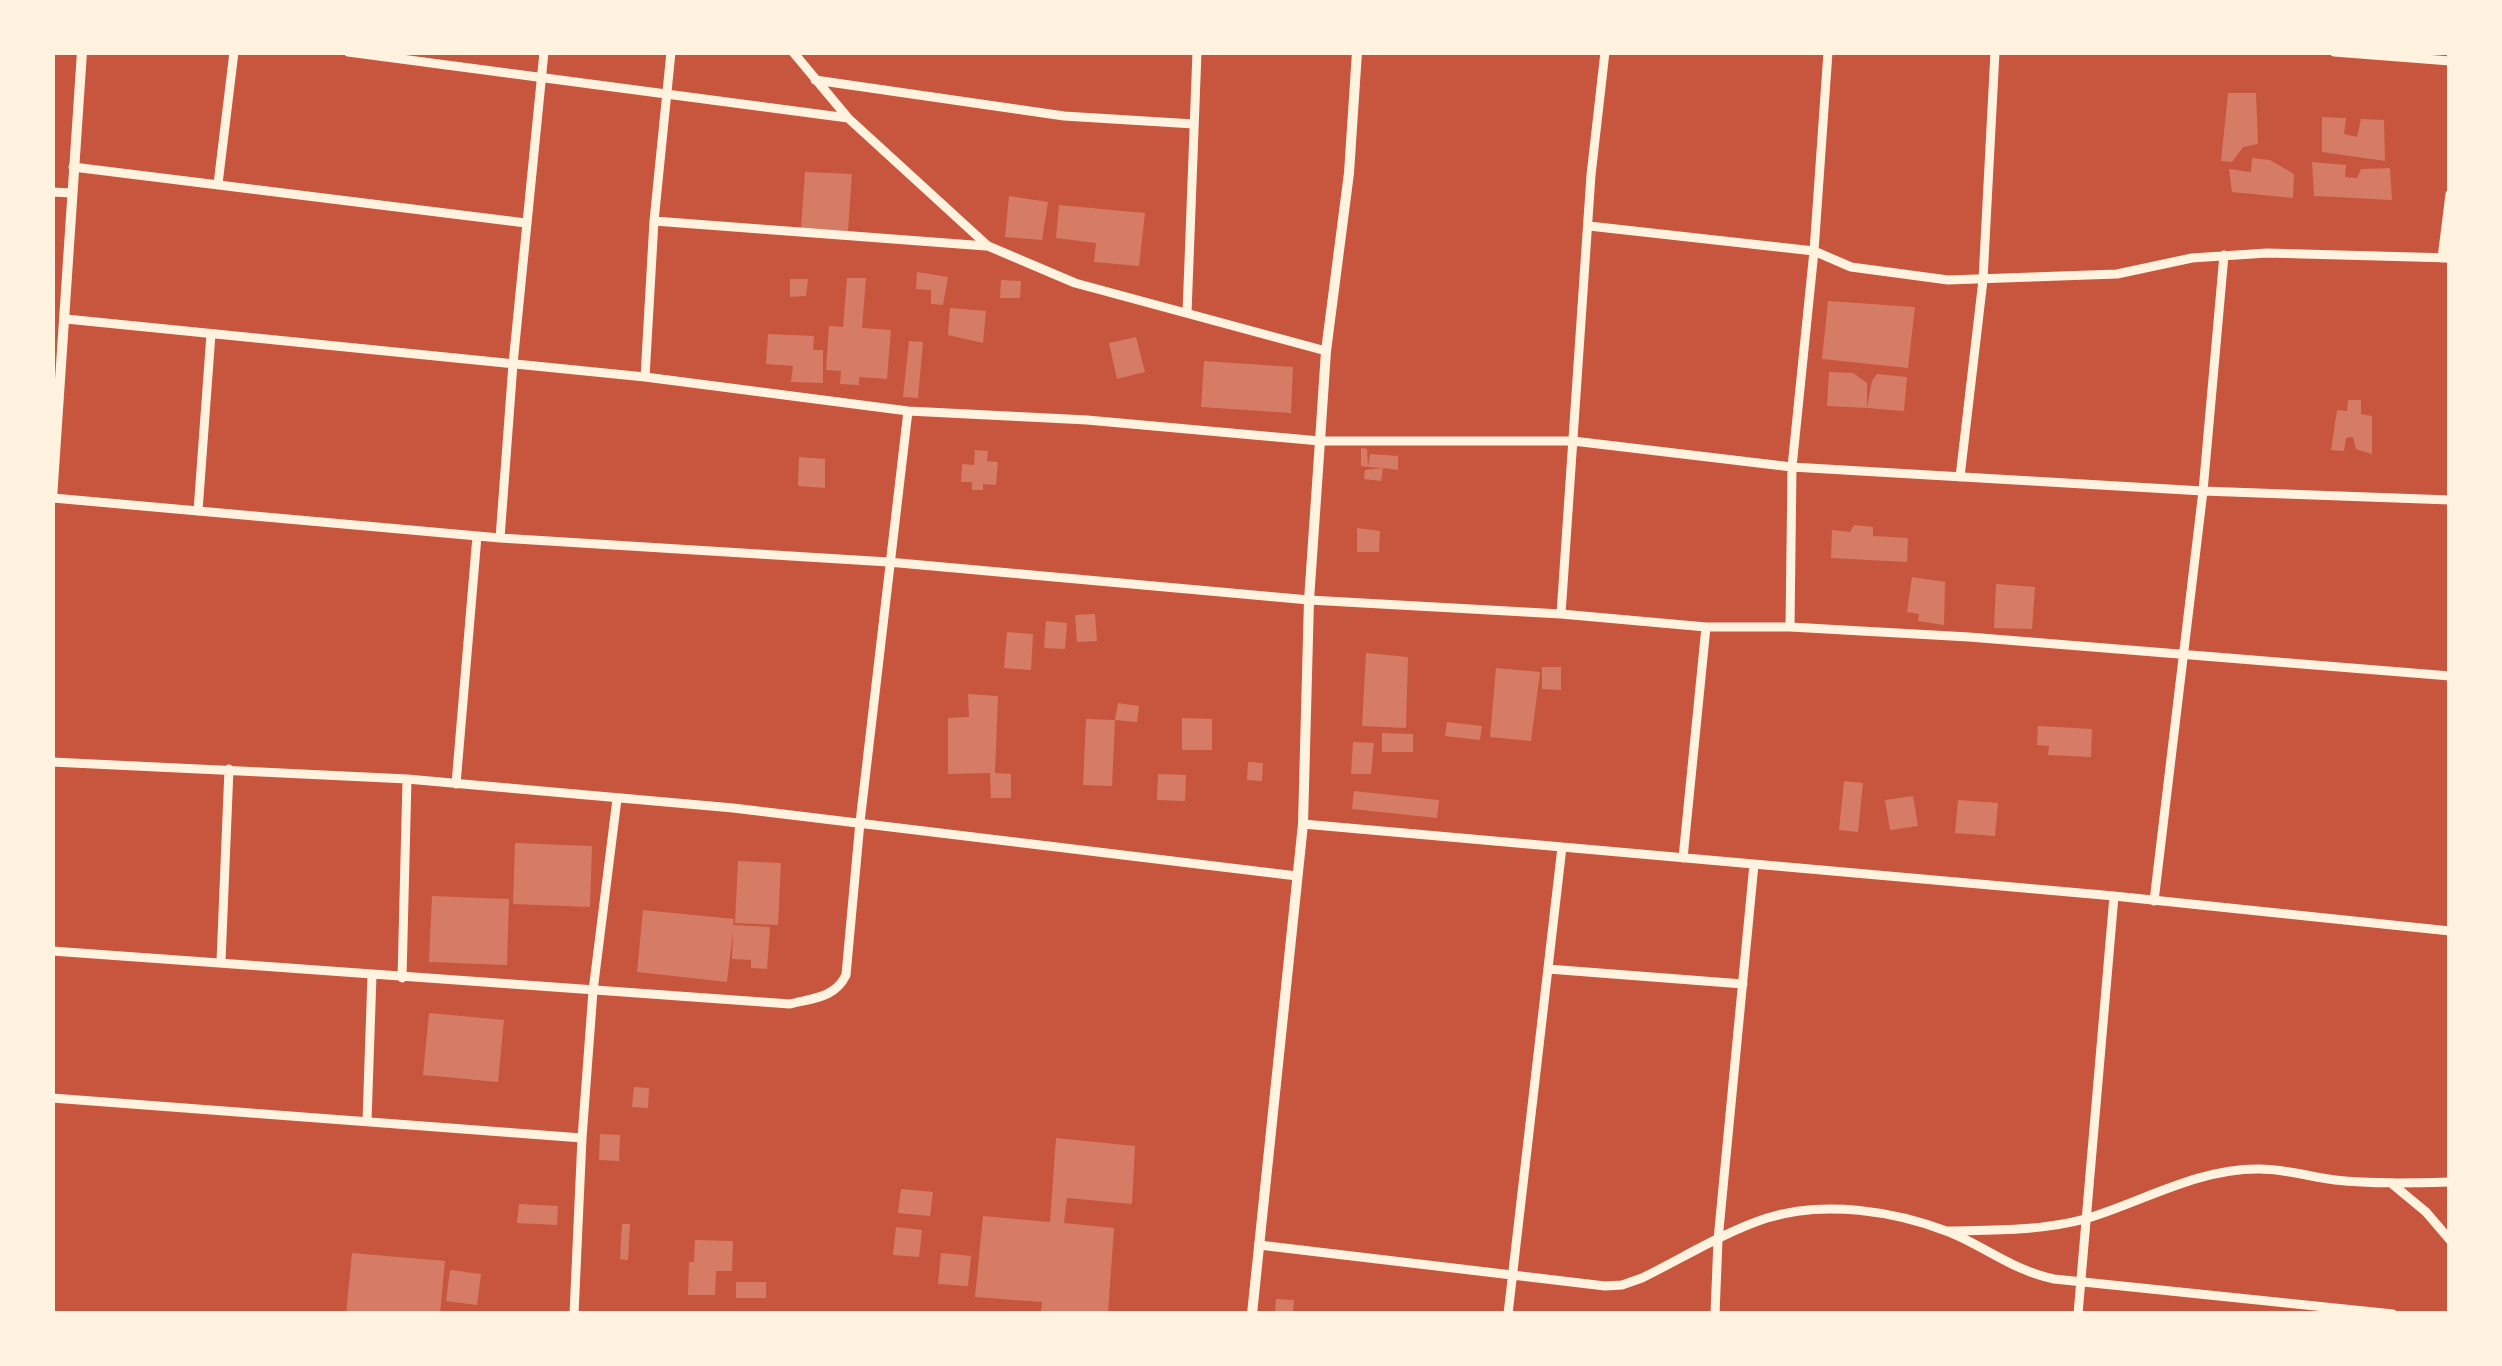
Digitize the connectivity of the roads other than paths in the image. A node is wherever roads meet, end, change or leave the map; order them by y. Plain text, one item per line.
1 (82, 52) edge
2 (234, 52) edge
3 (348, 52) edge
4 (544, 52) edge
5 (671, 52) edge
6 (792, 52) edge
7 (1196, 52) edge
8 (1357, 52) edge
9 (1605, 52) edge
10 (1828, 52) edge
11 (1995, 52) edge
12 (2334, 52) edge
13 (412, 56) edge
14 (2450, 61) edge
15 (542, 78) junction
16 (814, 80) junction
17 (667, 94) junction
18 (848, 118) junction
19 (1194, 124) junction
20 (72, 167) junction
21 (218, 184) junction
22 (52, 192) edge
23 (72, 193) junction
24 (2450, 194) edge
25 (654, 221) junction
26 (526, 223) junction
27 (1589, 226) junction
28 (988, 246) junction
29 (1814, 251) junction
30 (2224, 255) junction
31 (2446, 258) edge
32 (1983, 280) junction
33 (1187, 313) junction
34 (66, 319) junction
35 (211, 334) junction
36 (1326, 351) junction
37 (512, 364) junction
38 (645, 377) junction
39 (908, 410) junction
40 (1320, 440) junction
41 (1573, 440) junction
42 (1792, 466) junction
43 (54, 477) edge
44 (1960, 477) junction
45 (2203, 491) junction
46 (52, 498) edge
47 (2450, 500) edge
48 (198, 511) junction
49 (477, 536) junction
50 (500, 538) junction
51 (888, 562) junction
52 (1309, 600) junction
53 (1562, 614) junction
54 (1706, 627) junction
55 (1790, 627) junction
56 (2182, 657) junction
57 (2450, 676) edge
58 (52, 762) edge
59 (229, 769) junction
60 (407, 779) junction
61 (456, 784) junction
62 (617, 799) junction
63 (860, 822) junction
64 (1303, 824) junction
65 (1562, 847) junction
66 (1683, 858) junction
67 (1754, 864) junction
68 (1298, 876) junction
69 (2114, 896) junction
70 (2154, 901) junction
71 (2450, 931) edge
72 (52, 950) edge
73 (221, 961) junction
74 (1548, 969) junction
75 (372, 975) junction
76 (402, 978) junction
77 (1742, 984) junction
78 (594, 991) junction
79 (52, 1098) edge
80 (366, 1121) junction
81 (582, 1138) junction
82 (2450, 1182) edge
83 (2392, 1184) junction
84 (2084, 1219) junction
85 (1946, 1230) junction
86 (1718, 1240) junction
87 (2450, 1240) edge
88 (1259, 1246) junction
89 (1512, 1275) junction
90 (2080, 1281) junction
91 (574, 1314) edge
92 (1252, 1314) edge
93 (1508, 1314) edge
94 (1715, 1314) edge
95 (2078, 1314) edge
96 (2393, 1314) edge

1 - 20 street
2 - 21 street
3 - 13 street
4 - 15 street
5 - 17 street
6 - 16 street
7 - 19 street
8 - 36 street
9 - 27 street
10 - 29 street
11 - 32 street
12 - 14 street
13 - 15 street
15 - 17 street
15 - 26 street
16 - 18 street
16 - 19 street
17 - 18 street
17 - 25 street
18 - 28 street
19 - 33 street
20 - 21 street
20 - 23 street
21 - 26 street
22 - 23 street
23 - 34 street
24 - 31 street
25 - 28 street
25 - 38 street
26 - 37 street
27 - 29 street
27 - 41 street
28 - 33 street
29 - 32 street
29 - 42 street
30 - 31 street
30 - 32 street
30 - 45 street
32 - 44 street
33 - 36 street
34 - 35 street
34 - 43 street
35 - 37 street
35 - 48 street
36 - 40 street
37 - 38 street
37 - 50 street
38 - 39 street
39 - 40 street
39 - 51 street
40 - 41 street
40 - 52 street
41 - 42 street
41 - 53 street
42 - 44 street
42 - 55 street
43 - 46 street
44 - 45 street
45 - 47 street
45 - 56 street
46 - 48 street
48 - 49 street
49 - 50 street
49 - 61 street
50 - 51 street
51 - 52 street
51 - 63 street
52 - 53 street
52 - 64 street
53 - 54 street
54 - 55 street
54 - 66 street
55 - 56 street
56 - 57 street
56 - 70 street
58 - 59 street
59 - 60 street
59 - 73 street
60 - 61 street
60 - 76 street
61 - 62 street
62 - 63 street
62 - 78 street
63 - 68 street
63 - 78 street
64 - 65 street
64 - 68 street
65 - 66 street
65 - 74 street
66 - 67 street
67 - 69 street
67 - 77 street
68 - 88 street
69 - 70 street
69 - 84 street
70 - 71 street
72 - 73 street
73 - 75 street
74 - 77 street
74 - 89 street
75 - 76 street
75 - 80 street
76 - 78 street
77 - 86 street
78 - 81 street
79 - 80 street
80 - 81 street
81 - 91 street
82 - 83 street
83 - 84 street
83 - 87 street
84 - 85 street
84 - 90 street
85 - 86 street
85 - 90 street
86 - 89 street
86 - 94 street
88 - 89 street
88 - 92 street
89 - 93 street
90 - 95 street
90 - 96 street

